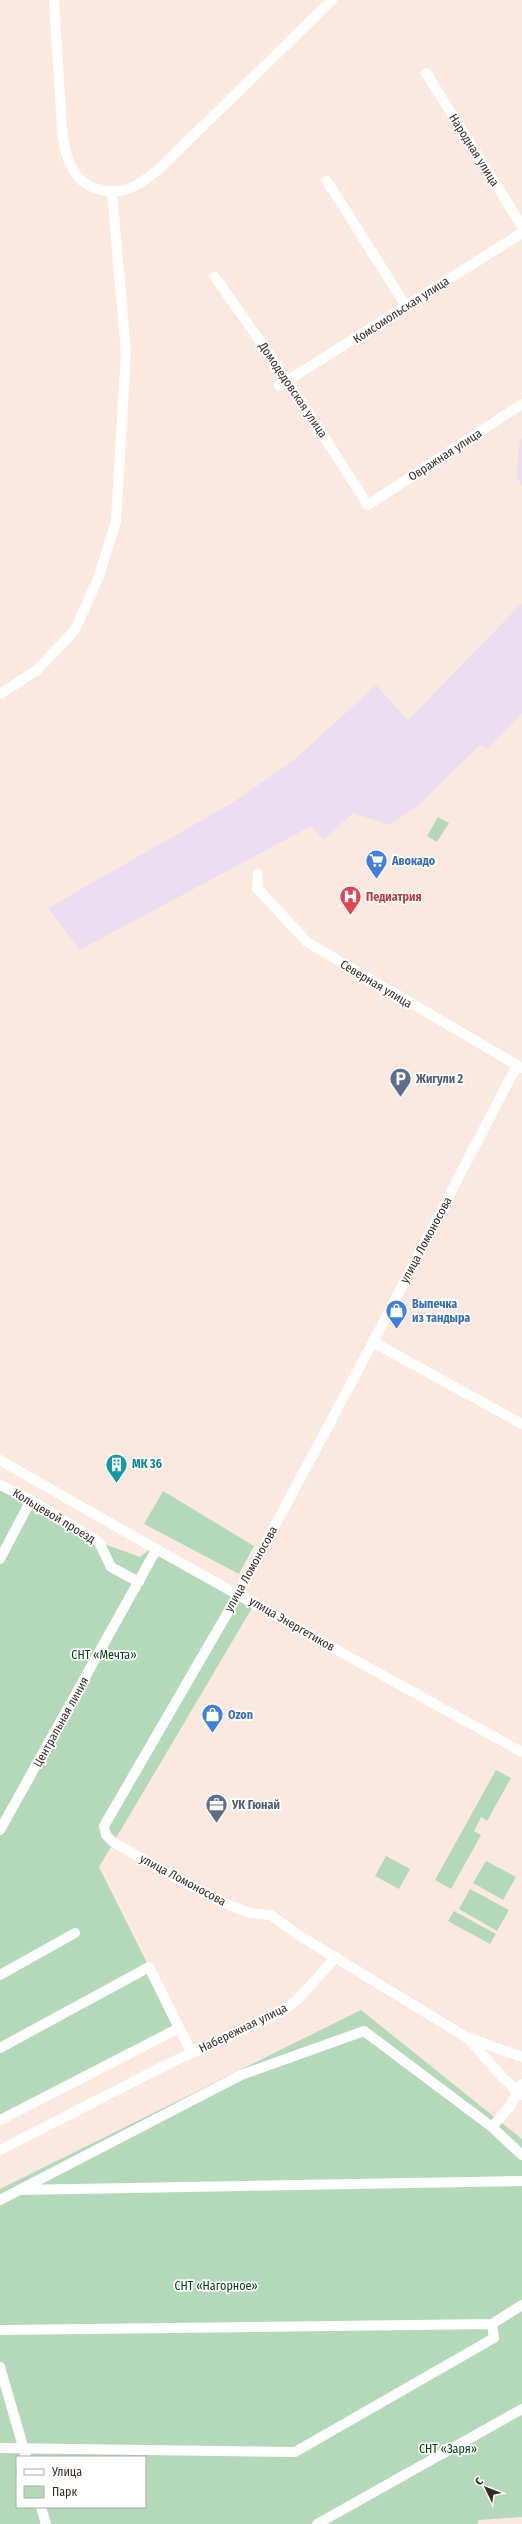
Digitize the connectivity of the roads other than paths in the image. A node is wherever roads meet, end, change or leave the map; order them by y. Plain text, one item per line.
1 (54, 0) edge
2 (332, 0) edge
3 (426, 73) dead end
4 (327, 181) dead end
5 (112, 192) junction
6 (522, 226) edge
7 (522, 233) edge
8 (215, 277) dead end
9 (406, 306) junction
10 (288, 382) junction
11 (279, 386) dead end
12 (522, 404) edge
13 (368, 505) joint
14 (0, 694) edge
15 (258, 874) dead end
16 (519, 1067) edge
17 (373, 1342) junction
18 (522, 1424) edge
19 (0, 1460) edge
20 (0, 1484) edge
21 (31, 1500) junction
22 (156, 1550) junction
23 (0, 1559) edge
24 (138, 1582) junction
25 (239, 1593) junction
26 (522, 1752) edge
27 (2, 1824) edge
28 (75, 1933) dead end
29 (336, 1957) junction
30 (0, 1975) edge
31 (179, 2028) junction
32 (466, 2037) junction
33 (0, 2048) edge
34 (509, 2051) junction
35 (192, 2053) junction
36 (522, 2057) edge
37 (496, 2069) junction
38 (521, 2090) edge
39 (0, 2120) edge
40 (492, 2127) junction
41 (0, 2150) edge
42 (522, 2155) edge
43 (522, 2181) edge
44 (17, 2190) junction
45 (0, 2200) edge
46 (522, 2304) edge
47 (492, 2324) junction
48 (0, 2330) edge
49 (0, 2367) edge
50 (522, 2409) edge
51 (0, 2448) edge
52 (25, 2453) edge
53 (41, 2508) edge
54 (46, 2524) edge
55 (317, 2524) edge

1 - 5 street
2 - 5 street
3 - 6 street, Народная улица
4 - 9 street
5 - 14 street
7 - 9 street, Комсомольская улица
8 - 10 street, Домодедовская улица
9 - 10 street, Комсомольская улица
10 - 11 street, Комсомольская улица
10 - 13 street, Домодедовская улица
12 - 13 street, Овражная улица
15 - 16 street, Северная улица
16 - 17 street, улица Ломоносова
17 - 18 street
17 - 25 street, улица Ломоносова
19 - 22 street, улица Энергетиков
20 - 21 street, Кольцевой проезд
21 - 23 street
21 - 24 street, Кольцевой проезд
22 - 24 street, Центральная линия
22 - 25 street, улица Энергетиков
24 - 27 street, Центральная линия
25 - 26 street, улица Энергетиков
25 - 29 street, улица Ломоносова
28 - 30 street
29 - 32 street
29 - 35 street, Набережная улица
31 - 33 street
31 - 35 street
31 - 39 street
32 - 34 street
32 - 37 street
34 - 36 street
34 - 37 street
35 - 41 street, Набережная улица
37 - 38 street
38 - 40 street
40 - 42 street
40 - 44 street
43 - 44 street
44 - 45 street
46 - 47 street
47 - 48 street
47 - 52 street
49 - 52 street
50 - 55 street
51 - 52 street
53 - 54 street

